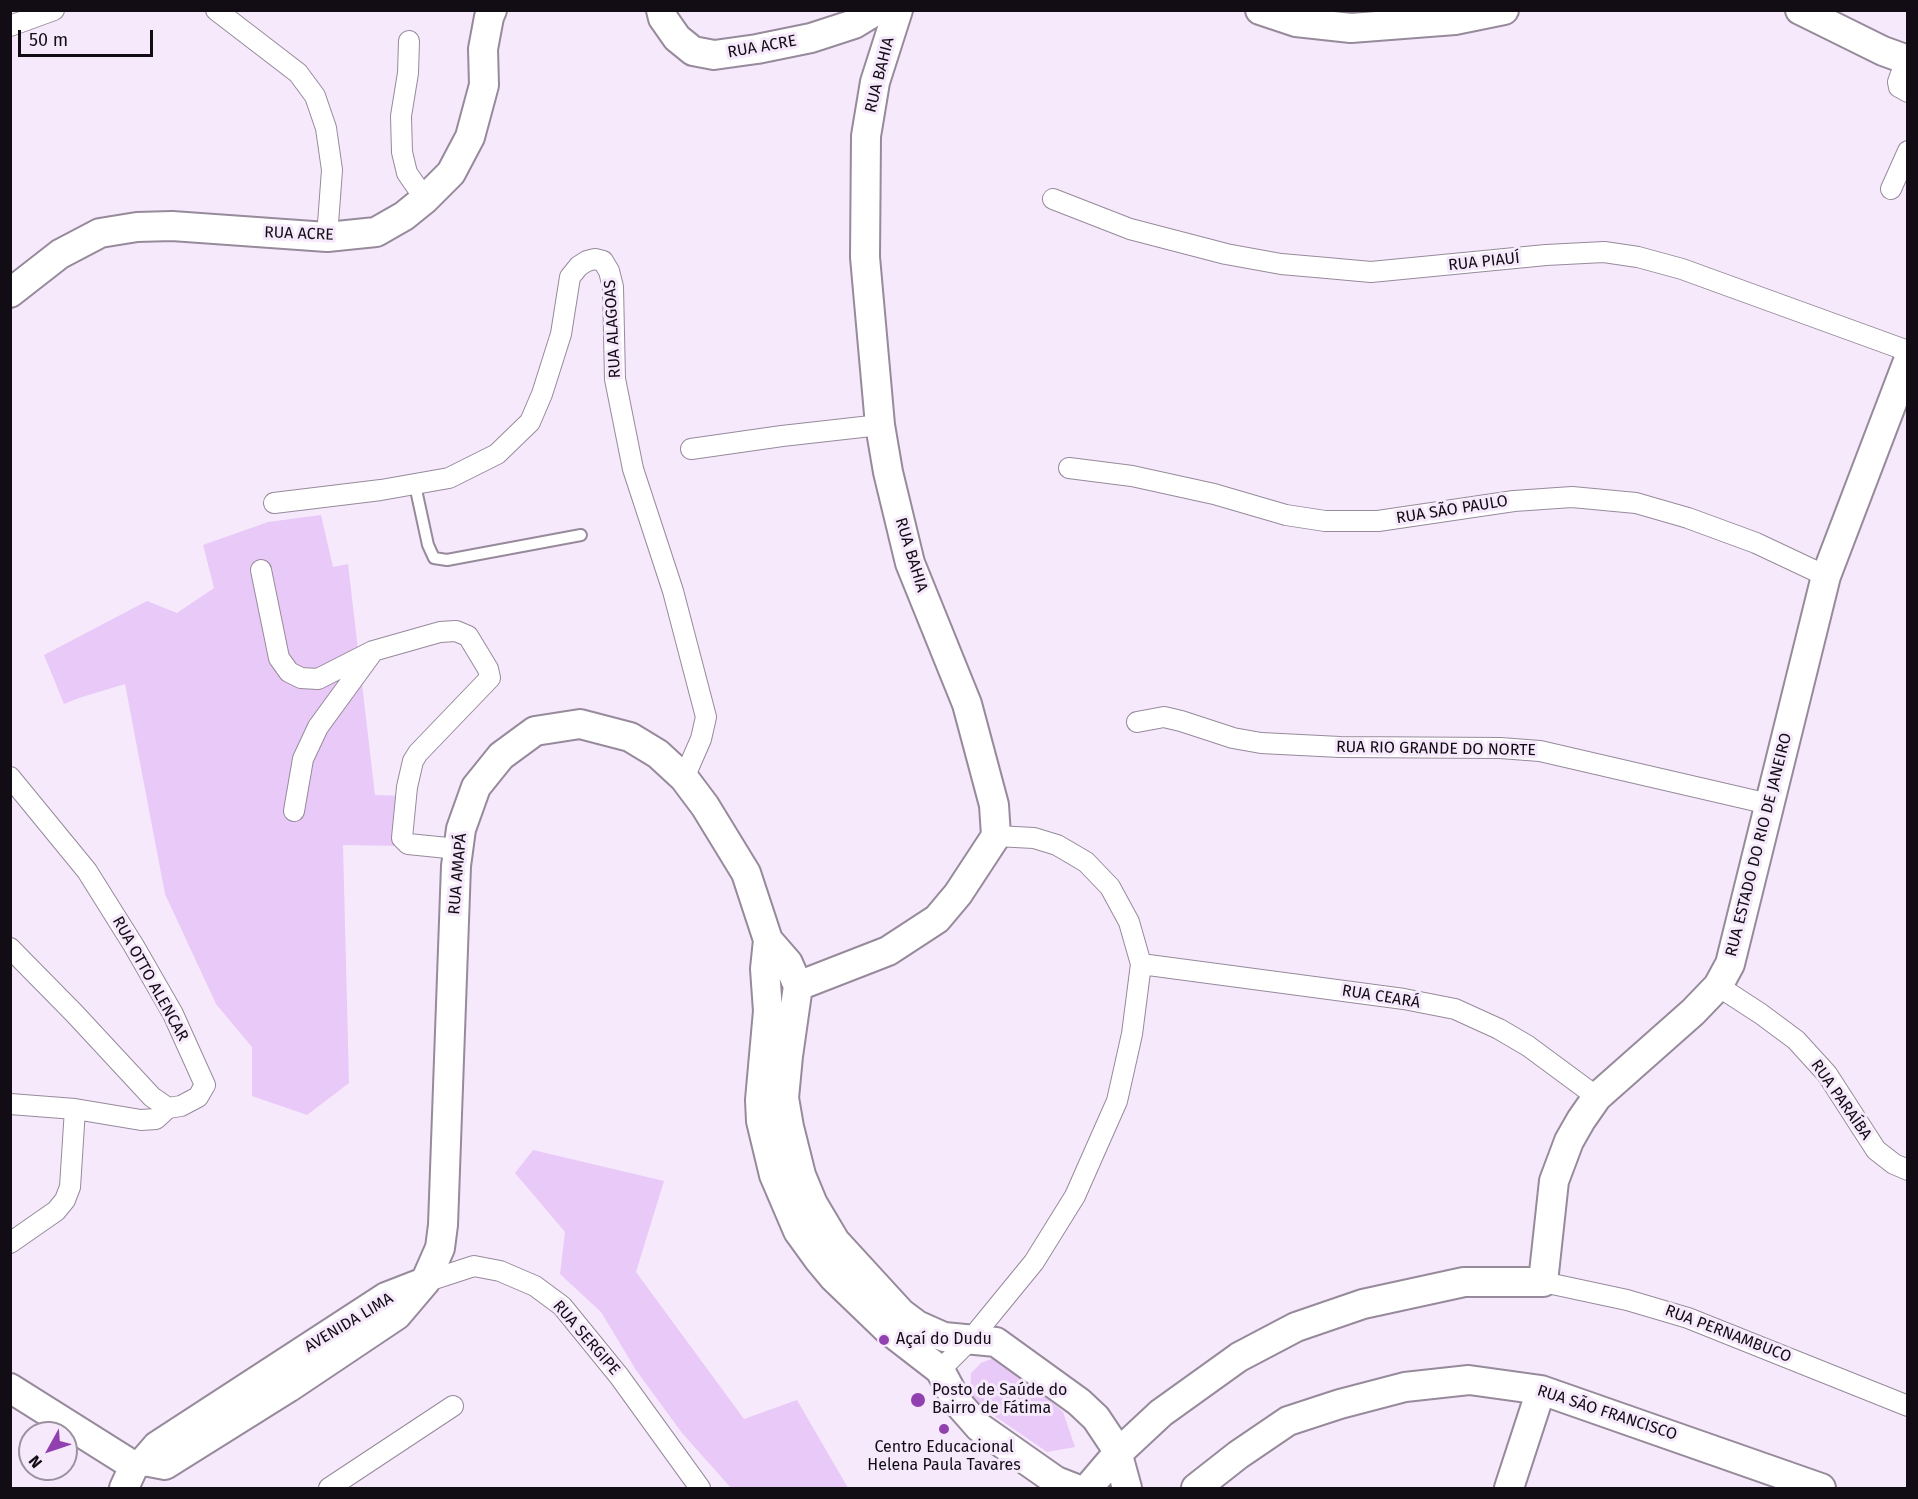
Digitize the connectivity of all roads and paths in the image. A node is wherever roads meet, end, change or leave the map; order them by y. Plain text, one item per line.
1 (54, 10) edge
2 (216, 10) edge
3 (492, 10) edge
4 (661, 10) edge
5 (877, 10) edge
6 (898, 10) edge
7 (1260, 10) edge
8 (1504, 10) edge
9 (1800, 10) edge
10 (10, 26) edge
11 (409, 41) dead end
12 (1907, 60) edge
13 (1908, 92) edge
14 (1908, 151) edge
15 (1891, 189) dead end
16 (425, 199) junction
17 (1053, 199) dead end
18 (327, 237) junction
19 (10, 293) edge
20 (1908, 351) edge
21 (1908, 361) edge
22 (880, 425) junction
23 (692, 449) dead end
24 (1069, 468) dead end
25 (415, 485) junction
26 (274, 503) dead end
27 (581, 535) dead end
28 (261, 570) dead end
29 (1826, 576) junction
30 (373, 651) junction
31 (1137, 722) dead end
32 (10, 777) edge
33 (684, 778) junction
34 (1768, 804) junction
35 (294, 811) dead end
36 (996, 836) junction
37 (458, 849) junction
38 (768, 940) junction
39 (10, 948) edge
40 (1141, 964) junction
41 (1718, 986) junction
42 (787, 1004) junction
43 (1597, 1097) junction
44 (10, 1104) edge
45 (168, 1108) junction
46 (75, 1109) junction
47 (1908, 1170) edge
48 (10, 1243) edge
49 (425, 1282) junction
50 (1543, 1282) junction
51 (894, 1321) junction
52 (971, 1339) junction
53 (940, 1370) junction
54 (10, 1388) edge
55 (1541, 1389) junction
56 (453, 1406) dead end
57 (1908, 1406) edge
58 (1117, 1454) junction
59 (134, 1472) edge
60 (329, 1488) edge
61 (700, 1488) edge
62 (1074, 1488) edge
63 (1088, 1488) edge
64 (1126, 1488) edge
65 (1196, 1488) edge
66 (1509, 1488) edge
67 (1821, 1488) edge

1 - 10 street
2 - 18 street
3 - 16 street, RUA ACRE
4 - 5 street, RUA ACRE
6 - 22 street, RUA BAHIA
7 - 8 street
9 - 12 street
11 - 16 street
12 - 13 street
14 - 15 street
16 - 18 street, RUA ACRE
17 - 20 street, RUA PIAUÍ
18 - 19 street, RUA ACRE
21 - 29 street, RUA ESTADO DO RIO DE JANEIRO
22 - 23 street
22 - 36 street, RUA BAHIA
24 - 29 street, RUA SÃO PAULO
25 - 26 street, RUA ALAGOAS
25 - 27 lane
25 - 33 street, RUA ALAGOAS
28 - 30 street
29 - 34 street, RUA ESTADO DO RIO DE JANEIRO
30 - 35 street
30 - 37 street
31 - 34 street, RUA RIO GRANDE DO NORTE
32 - 45 street, RUA OTTO ALENCAR
33 - 37 street, RUA AMAPÁ
33 - 38 street, RUA AMAPÁ
34 - 41 street, RUA ESTADO DO RIO DE JANEIRO
36 - 40 street
36 - 42 street
37 - 49 street, RUA AMAPÁ
38 - 42 street, RUA AMAPÁ
38 - 42 street, RUA AMAPÁ
39 - 45 street
40 - 43 street, RUA CEARÁ
40 - 52 street
41 - 43 street, RUA ESTADO DO RIO DE JANEIRO
41 - 47 street, RUA PARAÍBA
42 - 51 street
43 - 50 street, RUA ESTADO DO RIO DE JANEIRO
44 - 46 street
45 - 46 street
46 - 48 street
49 - 59 street, AVENIDA LIMA
49 - 61 street, RUA SERGIPE
50 - 57 street, RUA PERNAMBUCO
50 - 58 street
51 - 52 street
51 - 53 street
52 - 53 street
52 - 58 street
53 - 62 street
54 - 59 street
55 - 65 street, RUA SÃO FRANCISCO
55 - 66 street
55 - 67 street, RUA SÃO FRANCISCO
56 - 60 street
58 - 63 street
58 - 64 street

